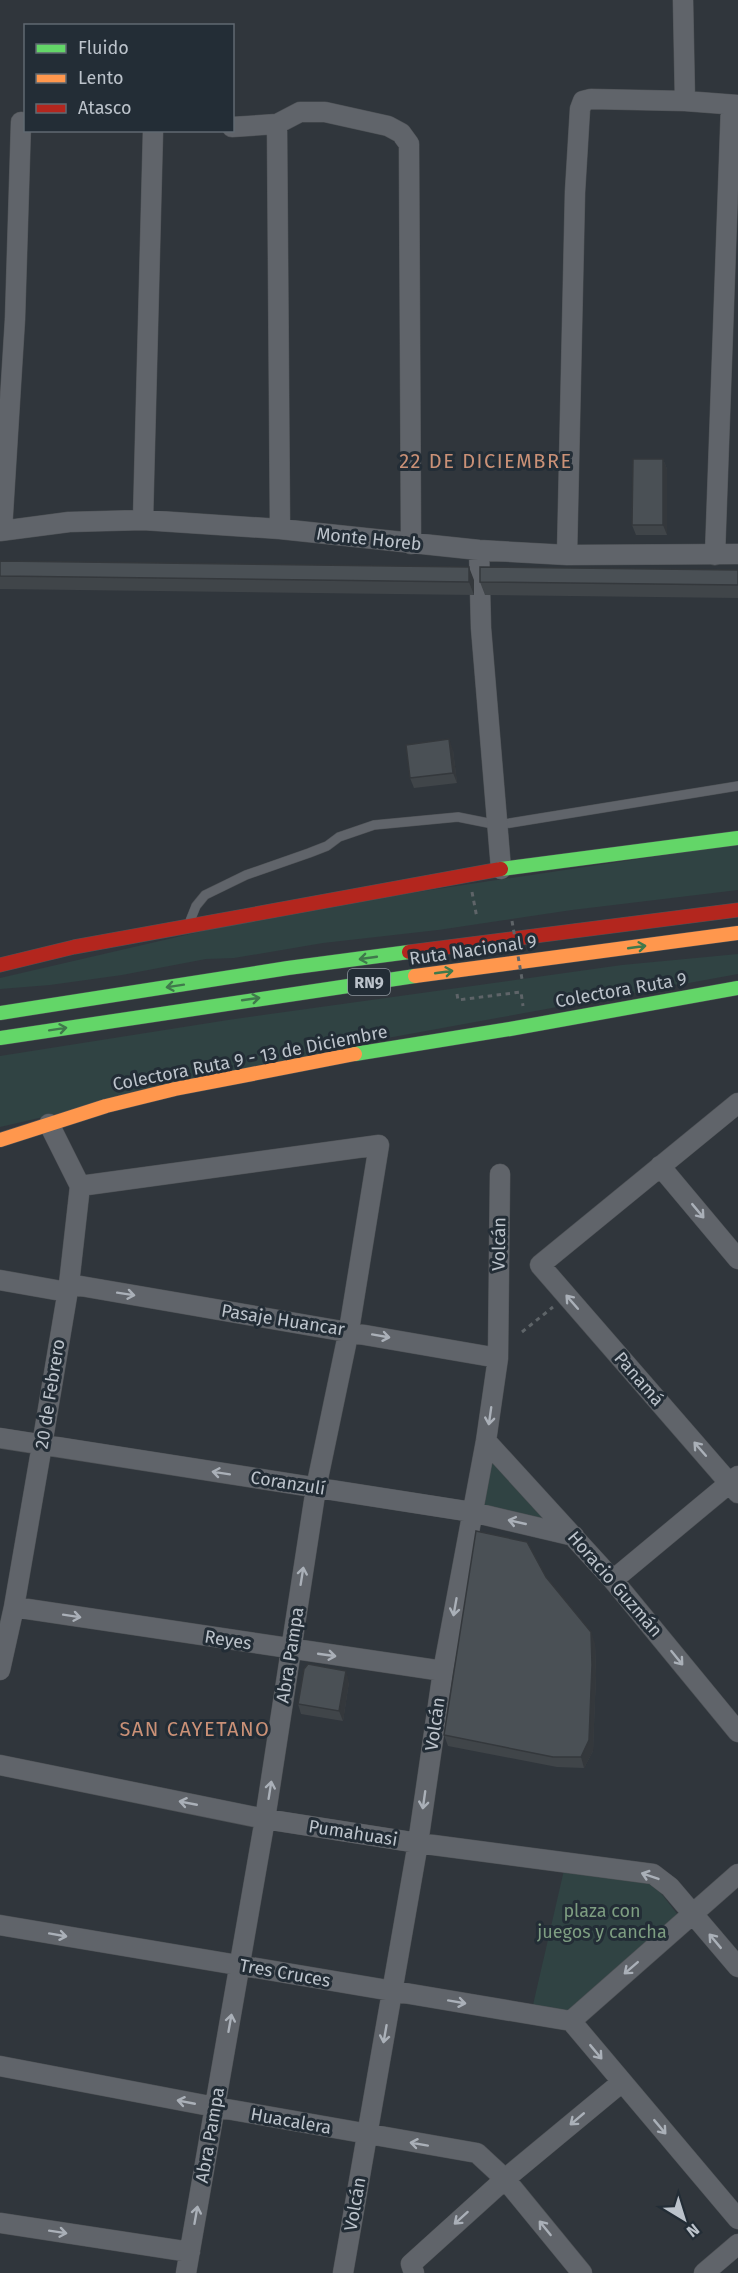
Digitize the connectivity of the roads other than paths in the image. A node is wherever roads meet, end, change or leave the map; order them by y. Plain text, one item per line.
1 (683, 0) edge
2 (685, 101) junction
3 (735, 105) edge
4 (24, 123) edge
5 (277, 124) junction
6 (234, 127) edge
7 (154, 132) edge
8 (142, 520) junction
9 (280, 529) junction
10 (1, 531) edge
11 (411, 544) junction
12 (479, 550) junction
13 (738, 554) edge
14 (567, 555) junction
15 (715, 555) junction
16 (738, 786) edge
17 (498, 825) junction
18 (738, 838) edge
19 (501, 869) junction
20 (738, 910) edge
21 (188, 926) junction
22 (738, 933) edge
23 (0, 965) edge
24 (738, 988) edge
25 (0, 1013) edge
26 (510, 1029) joint
27 (0, 1038) edge
28 (738, 1103) edge
29 (49, 1124) junction
30 (0, 1140) edge
31 (660, 1166) junction
32 (500, 1174) dead end
33 (80, 1186) junction
34 (738, 1259) edge
35 (0, 1280) edge
36 (68, 1288) junction
37 (349, 1330) junction
38 (498, 1358) junction
39 (0, 1438) edge
40 (486, 1441) junction
41 (42, 1445) junction
42 (735, 1484) edge
43 (316, 1488) junction
44 (472, 1512) junction
45 (574, 1536) junction
46 (613, 1580) junction
47 (14, 1607) junction
48 (291, 1650) junction
49 (0, 1670) edge
50 (443, 1671) junction
51 (738, 1732) edge
52 (0, 1766) edge
53 (265, 1819) junction
54 (418, 1843) junction
55 (738, 1874) edge
56 (692, 1914) junction
57 (0, 1925) edge
58 (240, 1965) junction
59 (738, 1968) edge
60 (392, 1991) junction
61 (571, 2021) junction
62 (0, 2066) edge
63 (622, 2082) junction
64 (215, 2108) junction
65 (368, 2135) junction
66 (504, 2179) junction
67 (738, 2219) edge
68 (0, 2223) edge
69 (738, 2244) edge
70 (190, 2252) junction
71 (412, 2268) edge
72 (186, 2273) edge
73 (344, 2273) edge
74 (582, 2273) edge
75 (704, 2273) edge

1 - 2 street
2 - 3 street
2 - 14 street
3 - 15 street
4 - 10 street
5 - 6 street
5 - 9 street
5 - 11 street
7 - 8 street
8 - 9 street, Monte Horeb
8 - 10 street, Monte Horeb
9 - 11 street, Monte Horeb
11 - 12 street, Monte Horeb
12 - 14 street, Monte Horeb
12 - 17 street
13 - 15 street, Monte Horeb
14 - 15 street, Monte Horeb
16 - 17 lane
17 - 19 street
17 - 21 lane
18 - 19 main road
19 - 21 main road
20 -> 25 main road, Ruta Nacional 9 / RN9
21 - 23 main road
27 -> 22 main road, Ruta Nacional 9 / RN9
24 - 26 main road, Colectora Ruta 9
26 - 29 main road, Colectora Ruta 9 - 13 de Diciembre
28 - 31 street
29 - 30 main road, Colectora Ruta 9 - 13 de Diciembre
29 - 33 street
31 -> 34 street
42 -> 31 street, Panamá
32 - 38 street, Volcán
33 - 36 street, 20 de Febrero
33 - 37 street, Abra Pampa
35 - 36 street, Pasaje Huancar
36 -> 37 street, Pasaje Huancar
36 - 41 street, 20 de Febrero
37 -> 38 street, Pasaje Huancar
37 - 43 street, Abra Pampa
38 -> 40 street, Volcán
39 - 41 street, Coranzulí
40 - 44 street, Volcán
40 - 45 street, Horacio Guzmán
43 -> 41 street, Coranzulí
41 - 47 street, 20 de Febrero
42 - 46 street
43 - 44 street, Coranzulí
48 -> 43 street, Abra Pampa
45 -> 44 street, Coranzulí
44 -> 50 street, Volcán
45 - 46 street, Horacio Guzmán
46 -> 51 street, Horacio Guzmán
47 -> 48 street, Reyes
47 - 49 street, 20 de Febrero
48 -> 50 street, Reyes
53 -> 48 street, Abra Pampa
50 -> 54 street, Volcán
53 -> 52 street, Pumahuasi
53 - 54 street, Pumahuasi
53 - 58 street, Abra Pampa
56 -> 54 street, Pumahuasi
54 - 60 street, Volcán
55 - 56 street
59 -> 56 street, Pumahuasi
56 -> 61 street
57 -> 58 street, Tres Cruces
58 - 60 street, Tres Cruces
64 -> 58 street, Abra Pampa
60 -> 61 street, Tres Cruces
60 -> 65 street, Volcán
61 -> 63 street
64 -> 62 street, Huacalera
63 -> 66 street
63 -> 67 street
64 - 65 street, Huacalera
70 -> 64 street, Abra Pampa
66 -> 65 street, Huacalera
65 - 73 street, Volcán
66 -> 71 street
74 -> 66 street
68 -> 70 street
69 - 75 street
70 - 72 street, Abra Pampa

